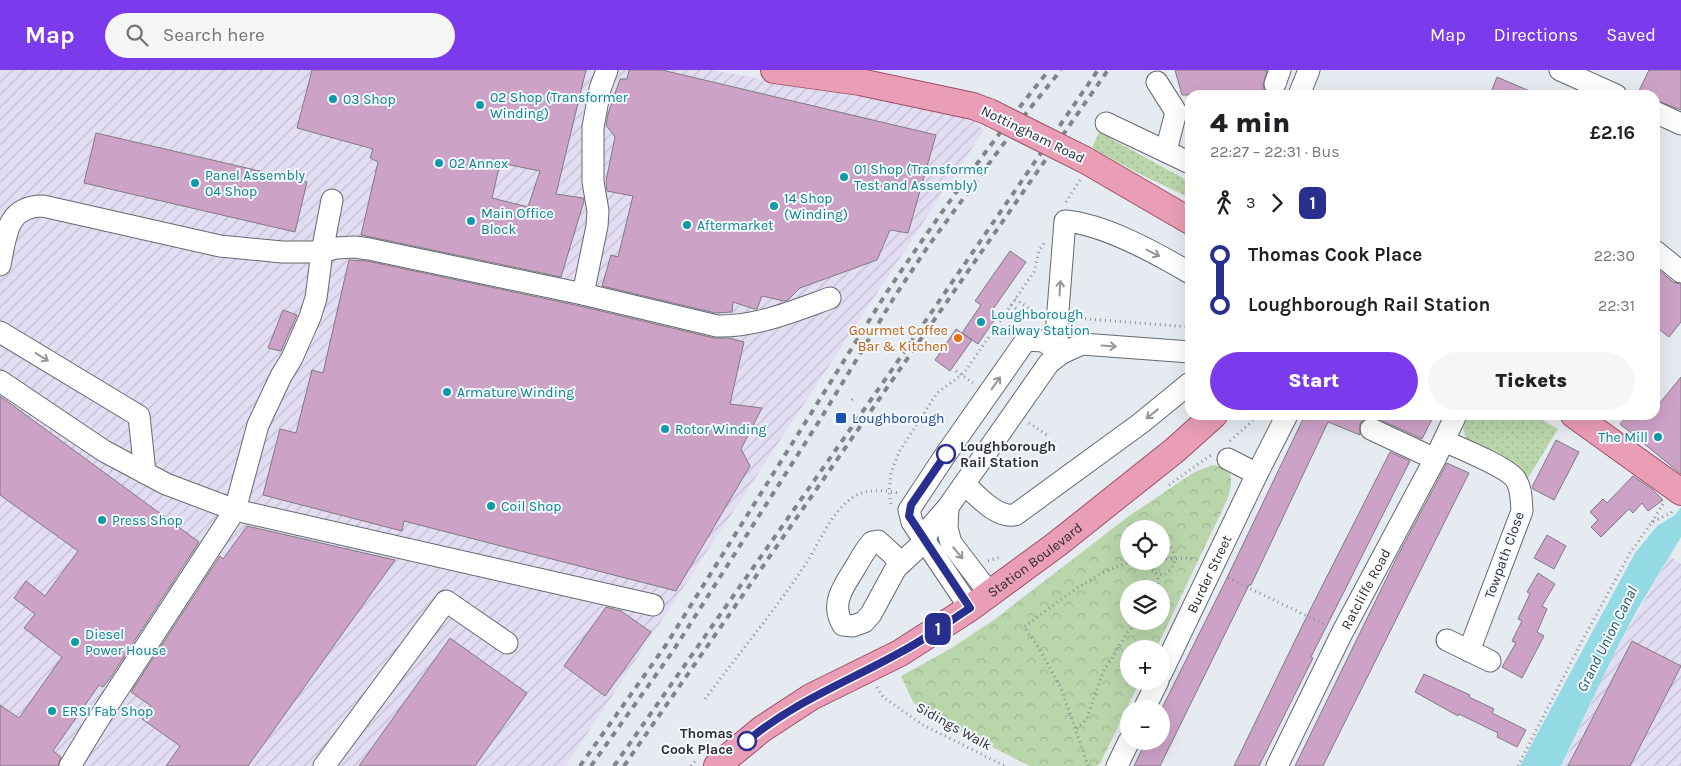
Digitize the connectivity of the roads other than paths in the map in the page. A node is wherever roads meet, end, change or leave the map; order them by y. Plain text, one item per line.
1 (774, 70) edge
2 (1309, 70) edge
3 (1570, 72) edge
4 (602, 76) edge
5 (1157, 82) dead end
6 (1301, 90) edge
7 (1602, 90) edge
8 (1660, 114) edge
9 (1106, 123) dead end
10 (1681, 124) edge
11 (1166, 151) junction
12 (1185, 160) edge
13 (332, 200) dead end
14 (1185, 218) edge
15 (3, 237) edge
16 (322, 252) junction
17 (1660, 255) edge
18 (0, 265) edge
19 (1185, 270) edge
20 (1681, 272) edge
21 (583, 294) junction
22 (830, 298) dead end
23 (0, 332) edge
24 (1185, 352) edge
25 (1062, 353) junction
26 (0, 381) edge
27 (1185, 387) edge
28 (1208, 420) edge
29 (1284, 420) edge
30 (1454, 420) edge
31 (1580, 420) edge
32 (967, 422) junction
33 (1005, 425) junction
34 (1371, 429) dead end
35 (1440, 450) junction
36 (1228, 459) dead end
37 (144, 473) junction
38 (1257, 474) junction
39 (968, 480) junction
40 (1673, 497) edge
41 (948, 507) junction
42 (235, 510) junction
43 (925, 541) junction
44 (902, 563) dead end
45 (980, 601) junction
46 (653, 605) dead end
47 (1448, 640) dead end
48 (507, 643) dead end
49 (1469, 651) junction
50 (1170, 655) edge
51 (1490, 661) dead end
52 (1125, 750) edge
53 (70, 766) edge
54 (324, 766) edge
55 (717, 766) edge
56 (1117, 766) edge
57 (1277, 766) edge

1 - 14 main road, Nottingham Road, bridge
2 - 6 street
3 - 7 street
4 - 21 street
5 - 11 street
8 - 10 street
9 - 11 street
11 - 12 street
13 - 16 street
15 - 16 street
15 - 18 street
16 - 21 street
16 - 42 street
17 - 20 street
25 -> 19 street
21 - 22 street
23 -> 37 street
25 -> 24 street
32 -> 25 street
25 - 33 street
26 - 37 street
27 -> 39 street
28 - 45 main road, Station Boulevard
29 - 38 street, Burder Street
30 - 35 street, Ratcliffe Road
31 - 40 main road
32 - 33 street
32 - 43 street
33 - 39 street
34 - 35 street, Towpath Close
35 - 49 street, Towpath Close
35 - 57 street, Ratcliffe Road
36 - 38 street
37 - 42 street
38 - 50 street, Burder Street
39 - 41 street
41 - 43 street
41 -> 45 street
42 - 46 street
42 - 53 street
43 - 44 street
43 - 45 street
45 - 55 main road, Station Boulevard
47 - 49 street
48 - 54 street
49 - 51 street
52 - 56 street

